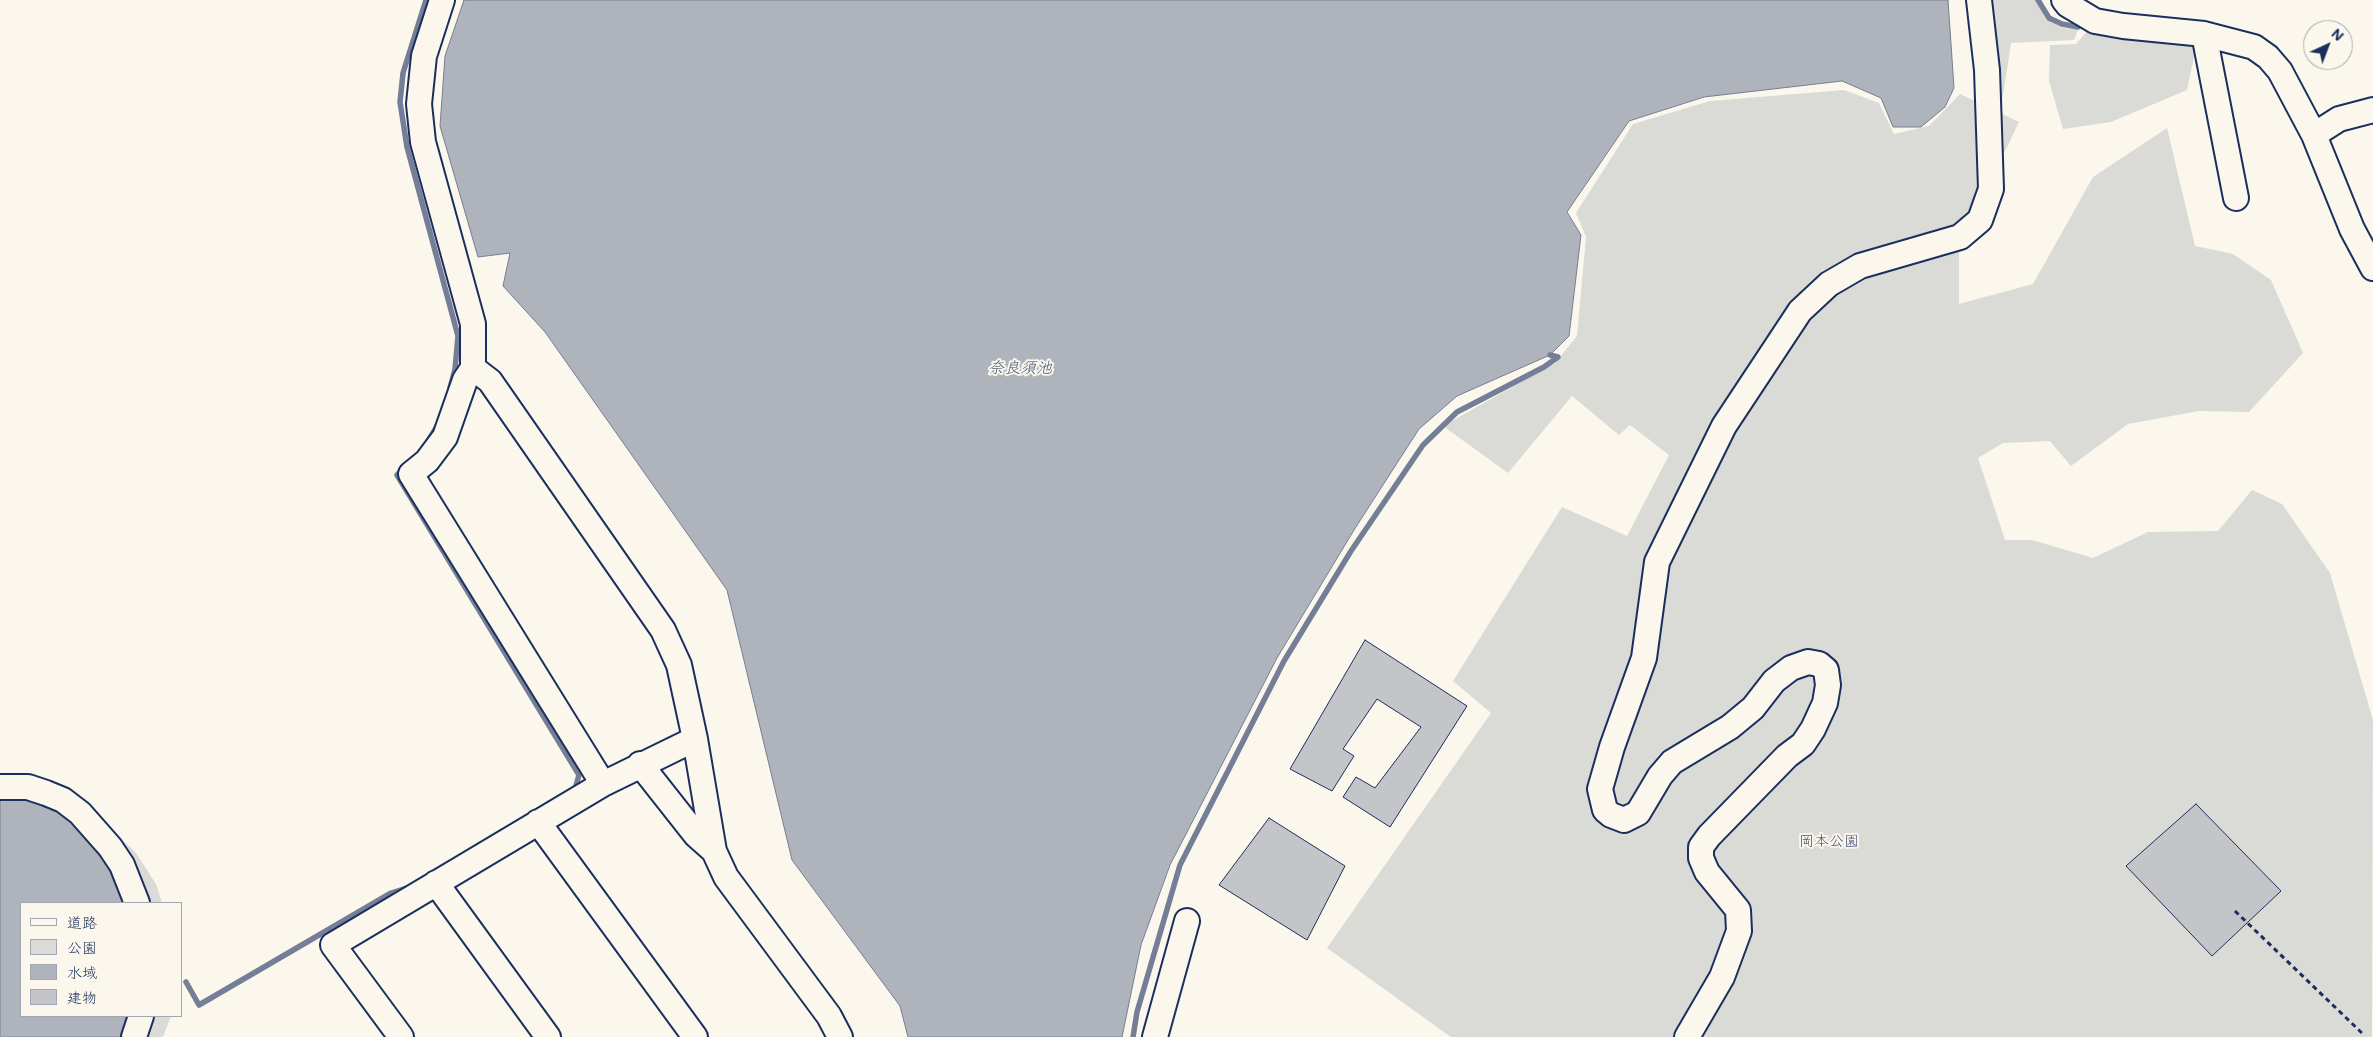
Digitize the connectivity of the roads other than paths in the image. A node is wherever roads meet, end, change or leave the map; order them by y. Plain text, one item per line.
1 (442, 0) edge
2 (1979, 0) edge
3 (2064, 0) edge
4 (2204, 34) junction
5 (2373, 110) edge
6 (2314, 136) junction
7 (2236, 198) dead end
8 (2373, 268) edge
9 (473, 368) junction
10 (695, 739) junction
11 (640, 764) junction
12 (603, 784) junction
13 (0, 787) edge
14 (538, 822) junction
15 (714, 852) junction
16 (436, 883) junction
17 (137, 902) edge
18 (1187, 921) dead end
19 (141, 1017) edge
20 (392, 1033) edge
21 (134, 1037) edge
22 (548, 1037) edge
23 (695, 1037) edge
24 (840, 1037) edge
25 (1155, 1037) edge
26 (1687, 1037) edge

1 - 9 street
2 - 26 street
3 - 4 street
4 - 6 street
4 - 7 street
5 - 6 street
6 - 8 street
9 - 10 street
9 - 12 street
10 - 11 street
10 - 15 street
11 - 12 street
11 - 15 street
12 - 14 street
13 - 17 street
14 - 16 street
14 - 23 street
15 - 24 street
16 - 20 street
16 - 22 street
18 - 25 street
19 - 21 street

